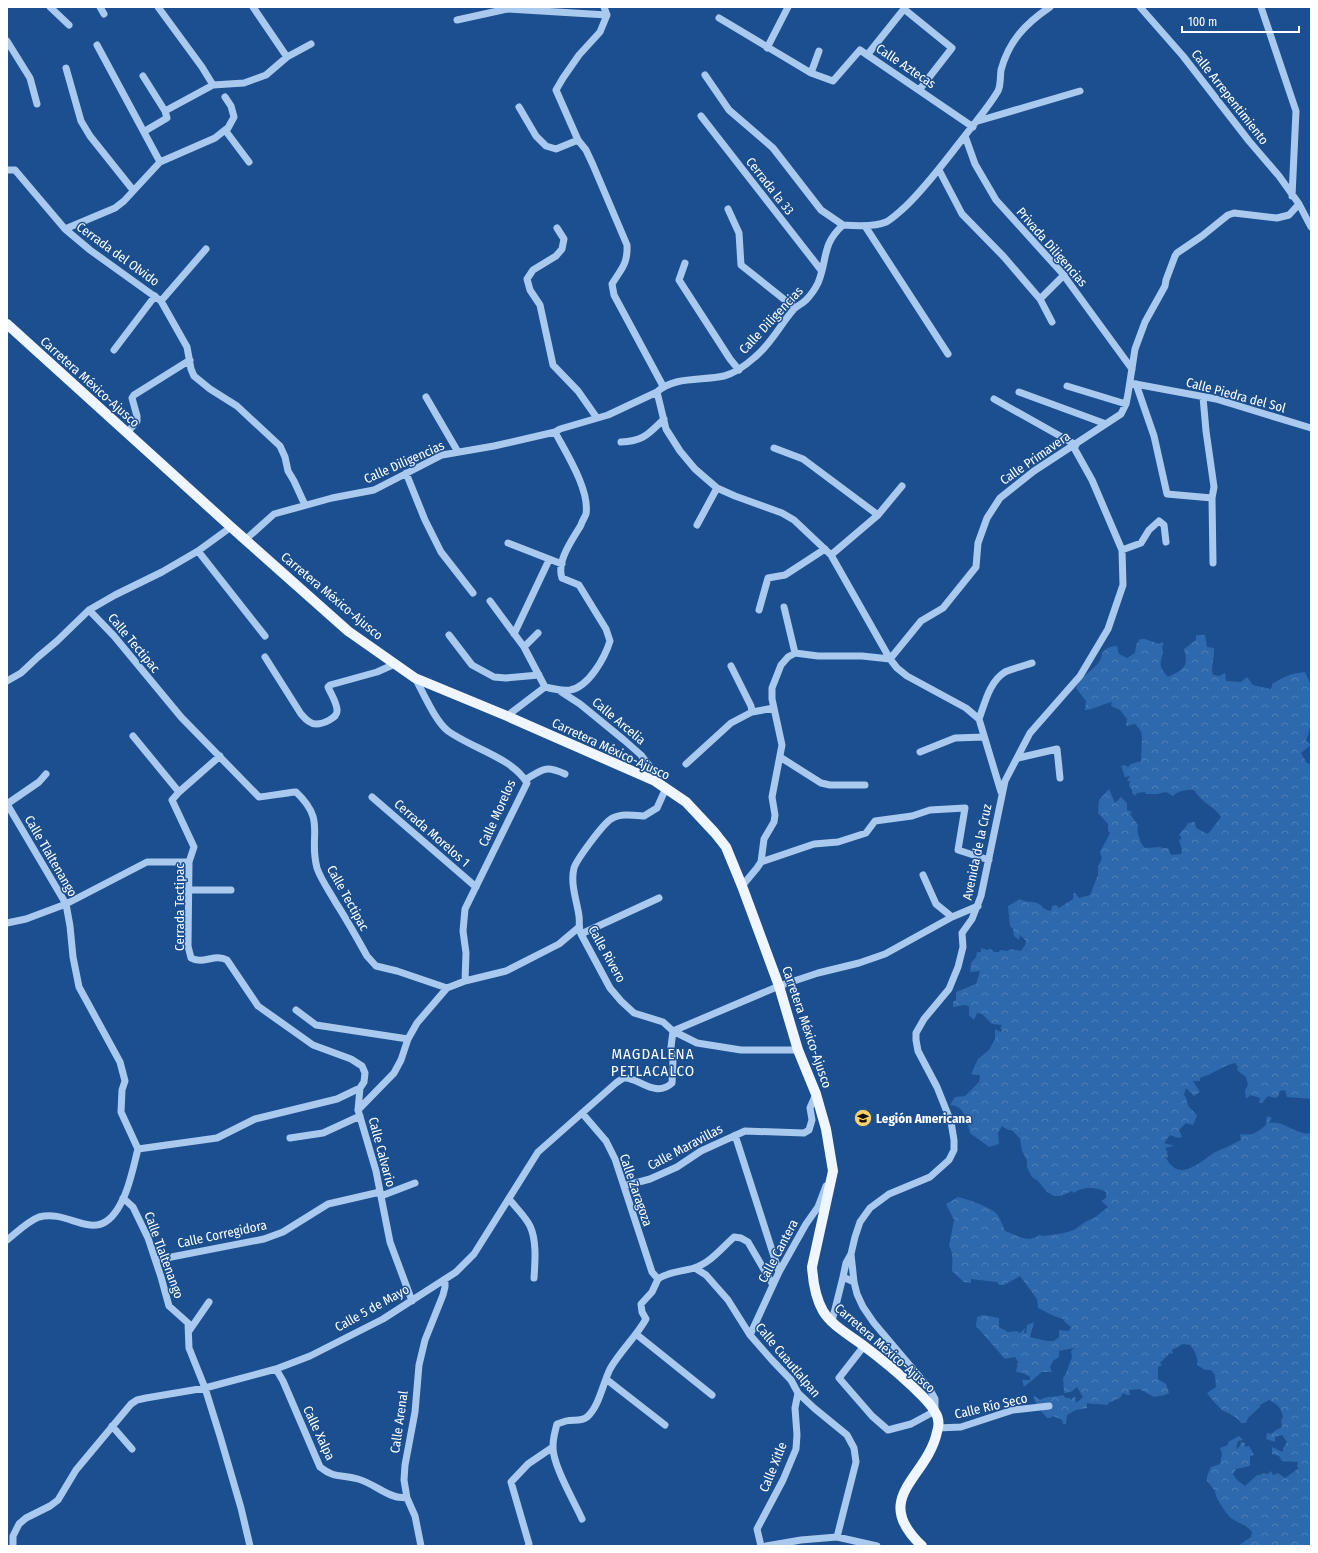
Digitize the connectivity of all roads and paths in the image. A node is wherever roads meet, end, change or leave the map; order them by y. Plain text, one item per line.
1 (50, 7) edge
2 (100, 7) edge
3 (158, 7) edge
4 (253, 7) edge
5 (604, 7) edge
6 (788, 7) edge
7 (1050, 7) edge
8 (1140, 7) edge
9 (1261, 7) edge
10 (104, 14) dead end
11 (607, 15) junction
12 (719, 18) dead end
13 (457, 20) dead end
14 (68, 25) dead end
15 (7, 41) edge
16 (311, 44) dead end
17 (98, 45) dead end
18 (768, 48) junction
19 (819, 51) dead end
20 (868, 54) junction
21 (287, 57) junction
22 (66, 68) dead end
23 (811, 73) junction
24 (705, 75) dead end
25 (143, 76) dead end
26 (213, 85) junction
27 (920, 89) junction
28 (1080, 91) dead end
29 (225, 98) dead end
30 (37, 104) dead end
31 (520, 107) dead end
32 (165, 111) junction
33 (701, 116) dead end
34 (976, 124) junction
35 (225, 130) junction
36 (144, 131) junction
37 (965, 136) junction
38 (578, 140) junction
39 (160, 162) junction
40 (249, 162) dead end
41 (7, 170) edge
42 (939, 170) junction
43 (133, 190) junction
44 (1292, 196) junction
45 (1299, 204) junction
46 (728, 209) dead end
47 (844, 225) junction
48 (865, 226) junction
49 (1311, 227) edge
50 (557, 228) dead end
51 (64, 229) junction
52 (206, 249) dead end
53 (685, 263) dead end
54 (821, 270) junction
55 (1064, 275) junction
56 (158, 298) junction
57 (1040, 299) junction
58 (795, 308) junction
59 (1052, 322) dead end
60 (7, 324) edge
61 (114, 350) dead end
62 (948, 354) dead end
63 (190, 360) junction
64 (1132, 369) junction
65 (739, 370) junction
66 (1133, 384) junction
67 (663, 386) junction
68 (1067, 386) dead end
69 (657, 392) junction
70 (1019, 392) dead end
71 (426, 397) dead end
72 (1203, 397) junction
73 (994, 399) dead end
74 (1126, 404) junction
75 (597, 418) junction
76 (664, 419) junction
77 (1106, 424) junction
78 (1311, 428) edge
79 (555, 432) junction
80 (127, 433) junction
81 (621, 442) dead end
82 (1074, 446) junction
83 (774, 448) dead end
84 (458, 452) junction
85 (406, 473) junction
86 (902, 486) dead end
87 (717, 488) junction
88 (1212, 498) junction
89 (305, 505) junction
90 (878, 515) junction
91 (697, 525) dead end
92 (231, 527) junction
93 (245, 540) junction
94 (1166, 542) dead end
95 (508, 543) dead end
96 (825, 549) junction
97 (1122, 550) junction
98 (198, 551) junction
99 (831, 555) junction
100 (549, 560) junction
101 (562, 564) junction
102 (1213, 564) dead end
103 (473, 593) dead end
104 (490, 601) dead end
105 (784, 607) dead end
106 (89, 610) junction
107 (758, 610) dead end
108 (538, 632) dead end
109 (514, 634) junction
110 (265, 636) dead end
111 (449, 636) dead end
112 (524, 647) junction
113 (795, 653) junction
114 (265, 657) dead end
115 (890, 659) junction
116 (1032, 662) dead end
117 (395, 664) junction
118 (731, 666) dead end
119 (539, 675) junction
120 (415, 678) junction
121 (7, 681) edge
122 (545, 687) junction
123 (560, 690) junction
124 (774, 708) junction
125 (752, 712) junction
126 (507, 716) junction
127 (979, 719) junction
128 (133, 736) dead end
129 (984, 737) junction
130 (920, 752) dead end
131 (220, 756) junction
132 (780, 757) junction
133 (1018, 758) junction
134 (686, 764) dead end
135 (46, 774) dead end
136 (565, 774) dead end
137 (1060, 778) dead end
138 (649, 779) junction
139 (525, 780) junction
140 (865, 785) dead end
141 (666, 788) junction
142 (178, 792) junction
143 (1002, 794) junction
144 (372, 797) dead end
145 (7, 804) edge
146 (989, 860) junction
147 (189, 862) junction
148 (761, 862) junction
149 (923, 875) dead end
150 (742, 886) junction
151 (476, 887) junction
152 (189, 890) junction
153 (231, 890) dead end
154 (660, 898) dead end
155 (66, 904) junction
156 (978, 906) junction
157 (952, 917) junction
158 (7, 923) edge
159 (579, 931) junction
160 (465, 981) junction
161 (779, 986) junction
162 (447, 988) junction
163 (296, 1010) dead end
164 (673, 1031) junction
165 (408, 1039) junction
166 (798, 1050) junction
167 (360, 1088) junction
168 (816, 1094) junction
169 (359, 1113) junction
170 (582, 1113) junction
171 (735, 1135) junction
172 (290, 1138) dead end
173 (138, 1148) junction
174 (831, 1182) junction
175 (415, 1183) dead end
176 (624, 1186) junction
177 (380, 1194) junction
178 (124, 1198) junction
179 (509, 1200) junction
180 (7, 1240) edge
181 (852, 1254) junction
182 (156, 1260) junction
183 (695, 1268) junction
184 (779, 1272) junction
185 (843, 1276) junction
186 (534, 1278) dead end
187 (658, 1279) junction
188 (445, 1280) junction
189 (854, 1282) junction
190 (773, 1285) junction
191 (412, 1301) junction
192 (209, 1302) dead end
193 (832, 1321) junction
194 (189, 1331) junction
195 (636, 1334) junction
196 (750, 1335) junction
197 (864, 1346) junction
198 (276, 1369) junction
199 (606, 1379) junction
200 (205, 1388) junction
201 (798, 1393) junction
202 (712, 1394) dead end
203 (1049, 1406) dead end
204 (935, 1411) junction
205 (665, 1425) dead end
206 (112, 1426) junction
207 (938, 1428) junction
208 (553, 1447) junction
209 (132, 1449) dead end
210 (407, 1498) junction
211 (582, 1519) dead end
212 (837, 1537) junction
213 (13, 1546) edge
214 (250, 1546) edge
215 (421, 1546) edge
216 (528, 1546) edge
217 (761, 1546) edge
218 (766, 1546) edge
219 (877, 1546) edge
220 (922, 1546) edge

1 - 14 street
2 - 10 street
3 - 26 street
4 - 21 street
5 - 11 street
6 - 18 street
7 - 34 street
8 - 44 street, Calle Arrepentimiento
9 - 44 street
11 - 13 street
11 - 38 street
12 - 18 street, Calle Aztecas
15 - 30 street
16 - 21 street
17 - 36 street
18 - 23 street, Calle Aztecas
19 - 23 street
20 - 23 street, Calle Aztecas
20 - 27 street, Calle Aztecas
20 - 27 street
21 - 26 street
22 - 43 street
24 - 47 street
25 - 32 street
26 - 32 street
27 - 34 street, Calle Aztecas
28 - 34 street
29 - 35 street
31 - 38 street
32 - 36 street
33 - 54 street, Cerrada la 33
34 - 37 street
35 - 39 street
35 - 40 street
36 - 39 street
37 - 42 street
37 - 55 street, Privada Diligencias
38 - 67 street
39 - 43 street
41 - 51 street, Cerrada del Olvido
42 - 48 street
42 - 57 street
43 - 51 street
44 - 45 street, Calle Arrepentimiento
45 - 49 street, Calle Arrepentimiento
45 - 64 street, Calle Primavera
46 - 58 street
47 - 48 street
47 - 54 street, Calle Diligencias
48 - 62 street
50 - 75 street
51 - 56 street, Cerrada del Olvido
52 - 56 street
53 - 65 street
54 - 58 street, Calle Diligencias
55 - 57 street
55 - 64 street, Privada Diligencias
56 - 61 street
56 - 63 street
57 - 59 street
58 - 65 street, Calle Diligencias
60 - 80 main road, Carretera México-Ajusco
63 - 80 street
63 - 89 street
64 - 66 street, Calle Primavera
65 - 67 street, Calle Diligencias
66 - 72 street, Calle Piedra del Sol
66 - 74 street, Calle Primavera
66 - 88 street
67 - 69 street, Calle Diligencias
68 - 74 street
69 - 75 street, Calle Diligencias
69 - 76 street
70 - 77 street
71 - 84 street
72 - 78 street, Calle Piedra del Sol
72 - 88 street
73 - 82 street
74 - 77 street, Calle Primavera
75 - 79 street, Calle Diligencias
76 - 81 street
76 - 87 street
77 - 82 street, Calle Primavera
79 - 84 street, Calle Diligencias
79 - 101 street
80 - 92 main road, Carretera México-Ajusco
82 - 97 street, Avenida de la Cruz
82 - 115 street, Calle Primavera
83 - 90 street
84 - 85 street, Calle Diligencias
85 - 89 street, Calle Diligencias
85 - 103 street
86 - 90 street
87 - 91 street
87 - 96 street
88 - 102 street
89 - 93 street, Calle Diligencias
90 - 99 street
92 - 93 main road, Carretera México-Ajusco
92 - 98 street
93 - 117 main road, Carretera México-Ajusco
94 - 97 street
95 - 100 street
96 - 99 street
96 - 107 street
97 - 133 street, Avenida de la Cruz
98 - 106 street
98 - 110 street
99 - 115 street
100 - 101 street
100 - 109 street
101 - 123 street, Calle Arcelia
104 - 109 street
105 - 113 street
106 - 121 street
106 - 131 street, Calle Tectipac
108 - 112 street
109 - 112 street
111 - 119 street
112 - 119 street
113 - 115 street
113 - 124 street
114 - 117 street
115 - 127 street
116 - 127 street
117 - 120 main road, Carretera México-Ajusco
118 - 125 street
119 - 122 street
120 - 126 main road, Carretera México-Ajusco
120 - 139 street, Calle Morelos
122 - 123 street, Calle Arcelia
122 - 126 street
123 - 138 street, Calle Arcelia
124 - 125 street
124 - 132 street
125 - 134 street
126 - 138 main road, Carretera México-Ajusco
127 - 129 street, Avenida de la Cruz
128 - 142 street
129 - 130 street
129 - 143 street, Avenida de la Cruz
131 - 142 street
131 - 162 street, Calle Tectipac
132 - 140 street
132 - 148 street
133 - 137 street
133 - 143 street, Avenida de la Cruz
135 - 145 street
136 - 139 street
138 - 141 main road, Carretera México-Ajusco
139 - 151 street, Calle Morelos
141 - 150 main road, Carretera México-Ajusco
141 - 159 street, Calle Rivero
142 - 147 street, Cerrada Tectipac
143 - 146 street, Avenida de la Cruz
144 - 151 street, Cerrada Morelos 1
145 - 155 street, Calle Tlaltenango
146 - 148 street
146 - 156 street, Avenida de la Cruz
147 - 152 street, Cerrada Tectipac
147 - 155 street
148 - 150 street
149 - 157 street
150 - 161 main road, Carretera México-Ajusco
151 - 160 street, Calle Morelos
152 - 153 street
152 - 167 street, Cerrada Tectipac
154 - 159 street
155 - 158 street
155 - 173 street, Calle Tlaltenango
156 - 157 street
156 - 181 street, Avenida de la Cruz
157 - 161 street
159 - 160 street
159 - 164 street, Calle Rivero
160 - 162 street
161 - 164 street
161 - 166 main road, Carretera México-Ajusco
162 - 165 street, Calle Calvario
163 - 165 street
164 - 166 street, Calle Rivero
164 - 170 street, Calle 5 de Mayo
165 - 169 street, Calle Calvario
166 - 168 main road, Carretera México-Ajusco
167 - 169 street
167 - 173 street
168 - 171 street, Calle Maravillas
168 - 174 main road, Carretera México-Ajusco
169 - 172 street
169 - 177 street, Calle Calvario
170 - 176 street, Calle Zaragoza
170 - 179 street, Calle 5 de Mayo
171 - 176 street, Calle Maravillas
171 - 184 street, Calle Maravillas
173 - 178 street
174 - 184 street, Calle Cantera
174 - 193 main road, Carretera México-Ajusco
175 - 177 street, Calle Corregidora
176 - 187 street, Calle Zaragoza
177 - 182 street, Calle Corregidora
177 - 191 street, Calle Calvario
178 - 180 street
178 - 182 street, Calle Tlaltenango
179 - 186 street
179 - 188 street, Calle 5 de Mayo
181 - 185 street
181 - 189 street, Avenida de la Cruz
182 - 194 street, Calle Tlaltenango
183 - 187 street
183 - 190 street
183 - 196 street, Calle Cuautlalpan
184 - 190 street, Calle Cantera
185 - 189 street
185 - 193 street
187 - 195 street
188 - 191 street, Calle 5 de Mayo
188 - 210 street, Calle Arenal
189 - 204 street, Avenida de la Cruz
190 - 196 street, Calle Cantera
191 - 198 street, Calle 5 de Mayo
192 - 194 street
193 - 197 main road, Carretera México-Ajusco
194 - 200 street, Calle Tlaltenango
195 - 199 street
195 - 202 street
196 - 201 street, Calle Cuautlalpan
197 - 204 main road, Carretera México-Ajusco
197 - 204 street, Calle Río Seco
198 - 200 street, Calle 5 de Mayo
198 - 210 street, Calle Xalpa
199 - 205 street
199 - 208 street
200 - 206 street, Calle 5 de Mayo
200 - 214 street, Calle Tlaltenango
201 - 212 street, Calle Cuautlalpan
201 - 217 street, Calle Xitle
203 - 207 street, Calle Río Seco
204 - 207 main road, Carretera México-Ajusco
206 - 209 street
206 - 213 street, Calle 5 de Mayo
207 - 220 main road, Carretera México-Ajusco
208 - 211 street
208 - 216 street
210 - 215 street, Calle Arenal
212 - 218 street
212 - 219 street

